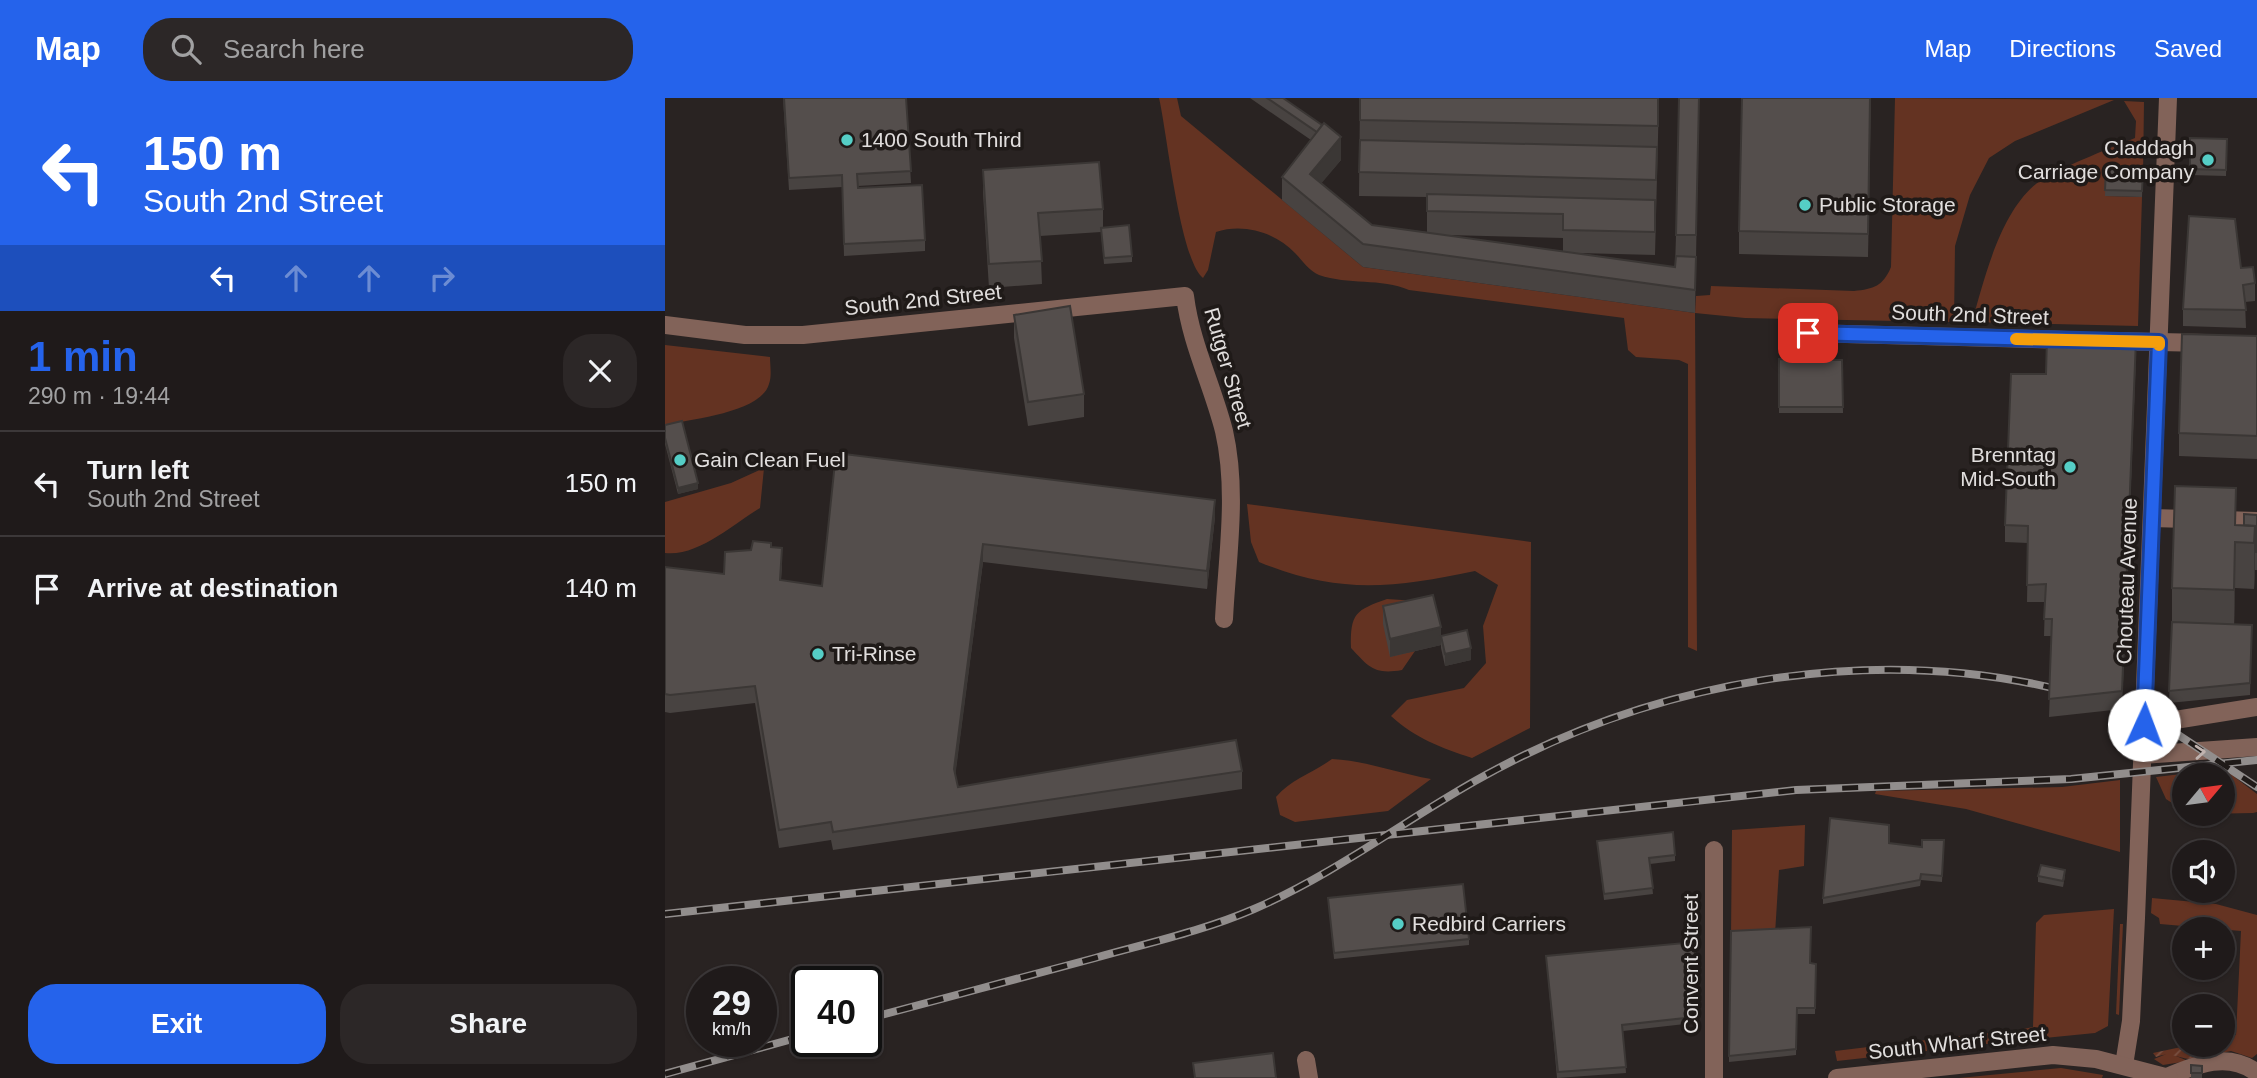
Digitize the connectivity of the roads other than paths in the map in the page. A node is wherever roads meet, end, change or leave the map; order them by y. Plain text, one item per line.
1 (2168, 98) edge
2 (1185, 296) joint
3 (665, 325) edge
4 (1808, 333) dead end
5 (2159, 342) junction
6 (2229, 344) edge
7 (2152, 518) junction
8 (2257, 521) edge
9 (1224, 619) dead end
10 (2257, 707) edge
11 (2144, 725) junction
12 (2257, 747) edge
13 (2143, 755) junction
14 (1714, 850) dead end
15 (1306, 1060) dead end
16 (2124, 1065) junction
17 (2257, 1073) edge
18 (1309, 1078) edge
19 (1714, 1078) edge
20 (1837, 1078) edge
21 (2168, 1078) edge

1 - 5 street, Chouteau Avenue
2 - 3 street, South 2nd Street
2 - 9 street, Rutger Street
4 - 5 street, South 2nd Street
5 - 6 street, South 2nd Street
5 - 7 street, Chouteau Avenue
7 - 8 street
7 - 11 street, Chouteau Avenue
10 - 11 street
11 - 13 street, Chouteau Avenue
13 -> 12 street
13 - 16 street, Chouteau Avenue
14 - 19 street, Convent Street
15 - 18 street
16 - 20 street, South Wharf Street
16 - 21 street, South Wharf Street
17 - 21 street

